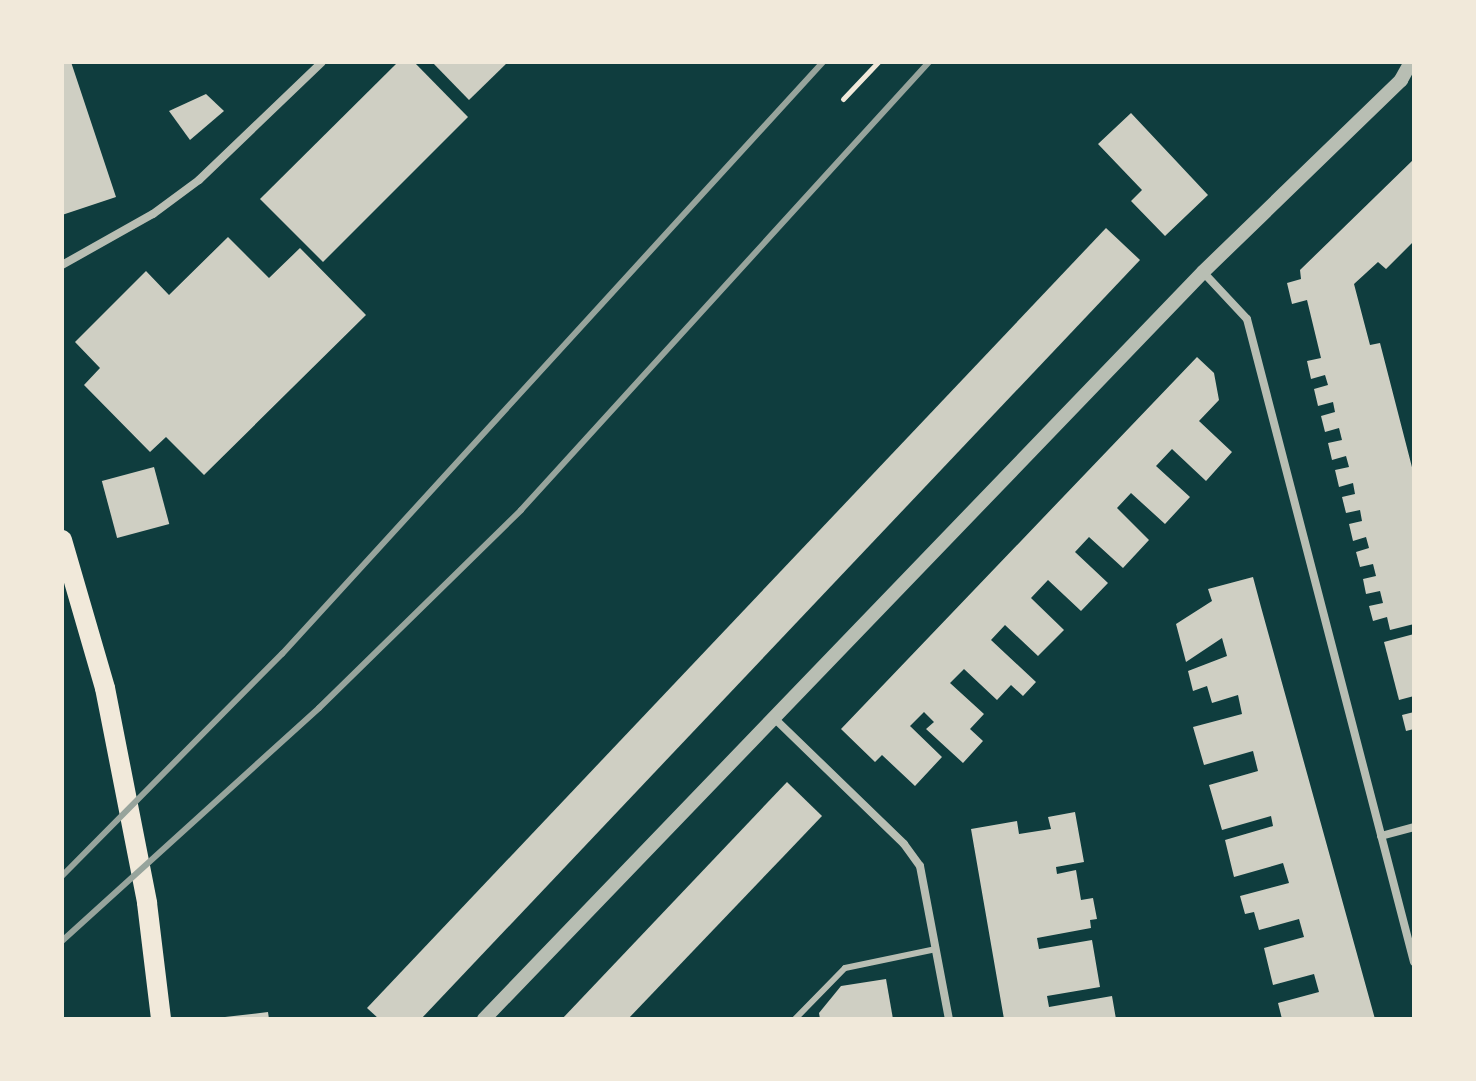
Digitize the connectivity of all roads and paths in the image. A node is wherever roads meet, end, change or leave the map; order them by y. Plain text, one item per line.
1 (322, 62) edge
2 (878, 62) edge
3 (1411, 62) edge
4 (843, 99) dead end
5 (62, 265) edge
6 (1203, 272) junction
7 (62, 540) edge
8 (774, 718) junction
9 (1414, 827) edge
10 (1381, 836) junction
11 (936, 949) junction
12 (1414, 962) edge
13 (161, 1019) edge
14 (484, 1019) edge
15 (795, 1019) edge
16 (949, 1019) edge

1 - 5 street
2 - 4 path
3 - 6 street
6 - 8 street
6 - 10 street
7 - 13 main road
8 - 11 street
8 - 14 street
9 - 10 street
10 - 12 street
11 - 15 lane
11 - 16 street

